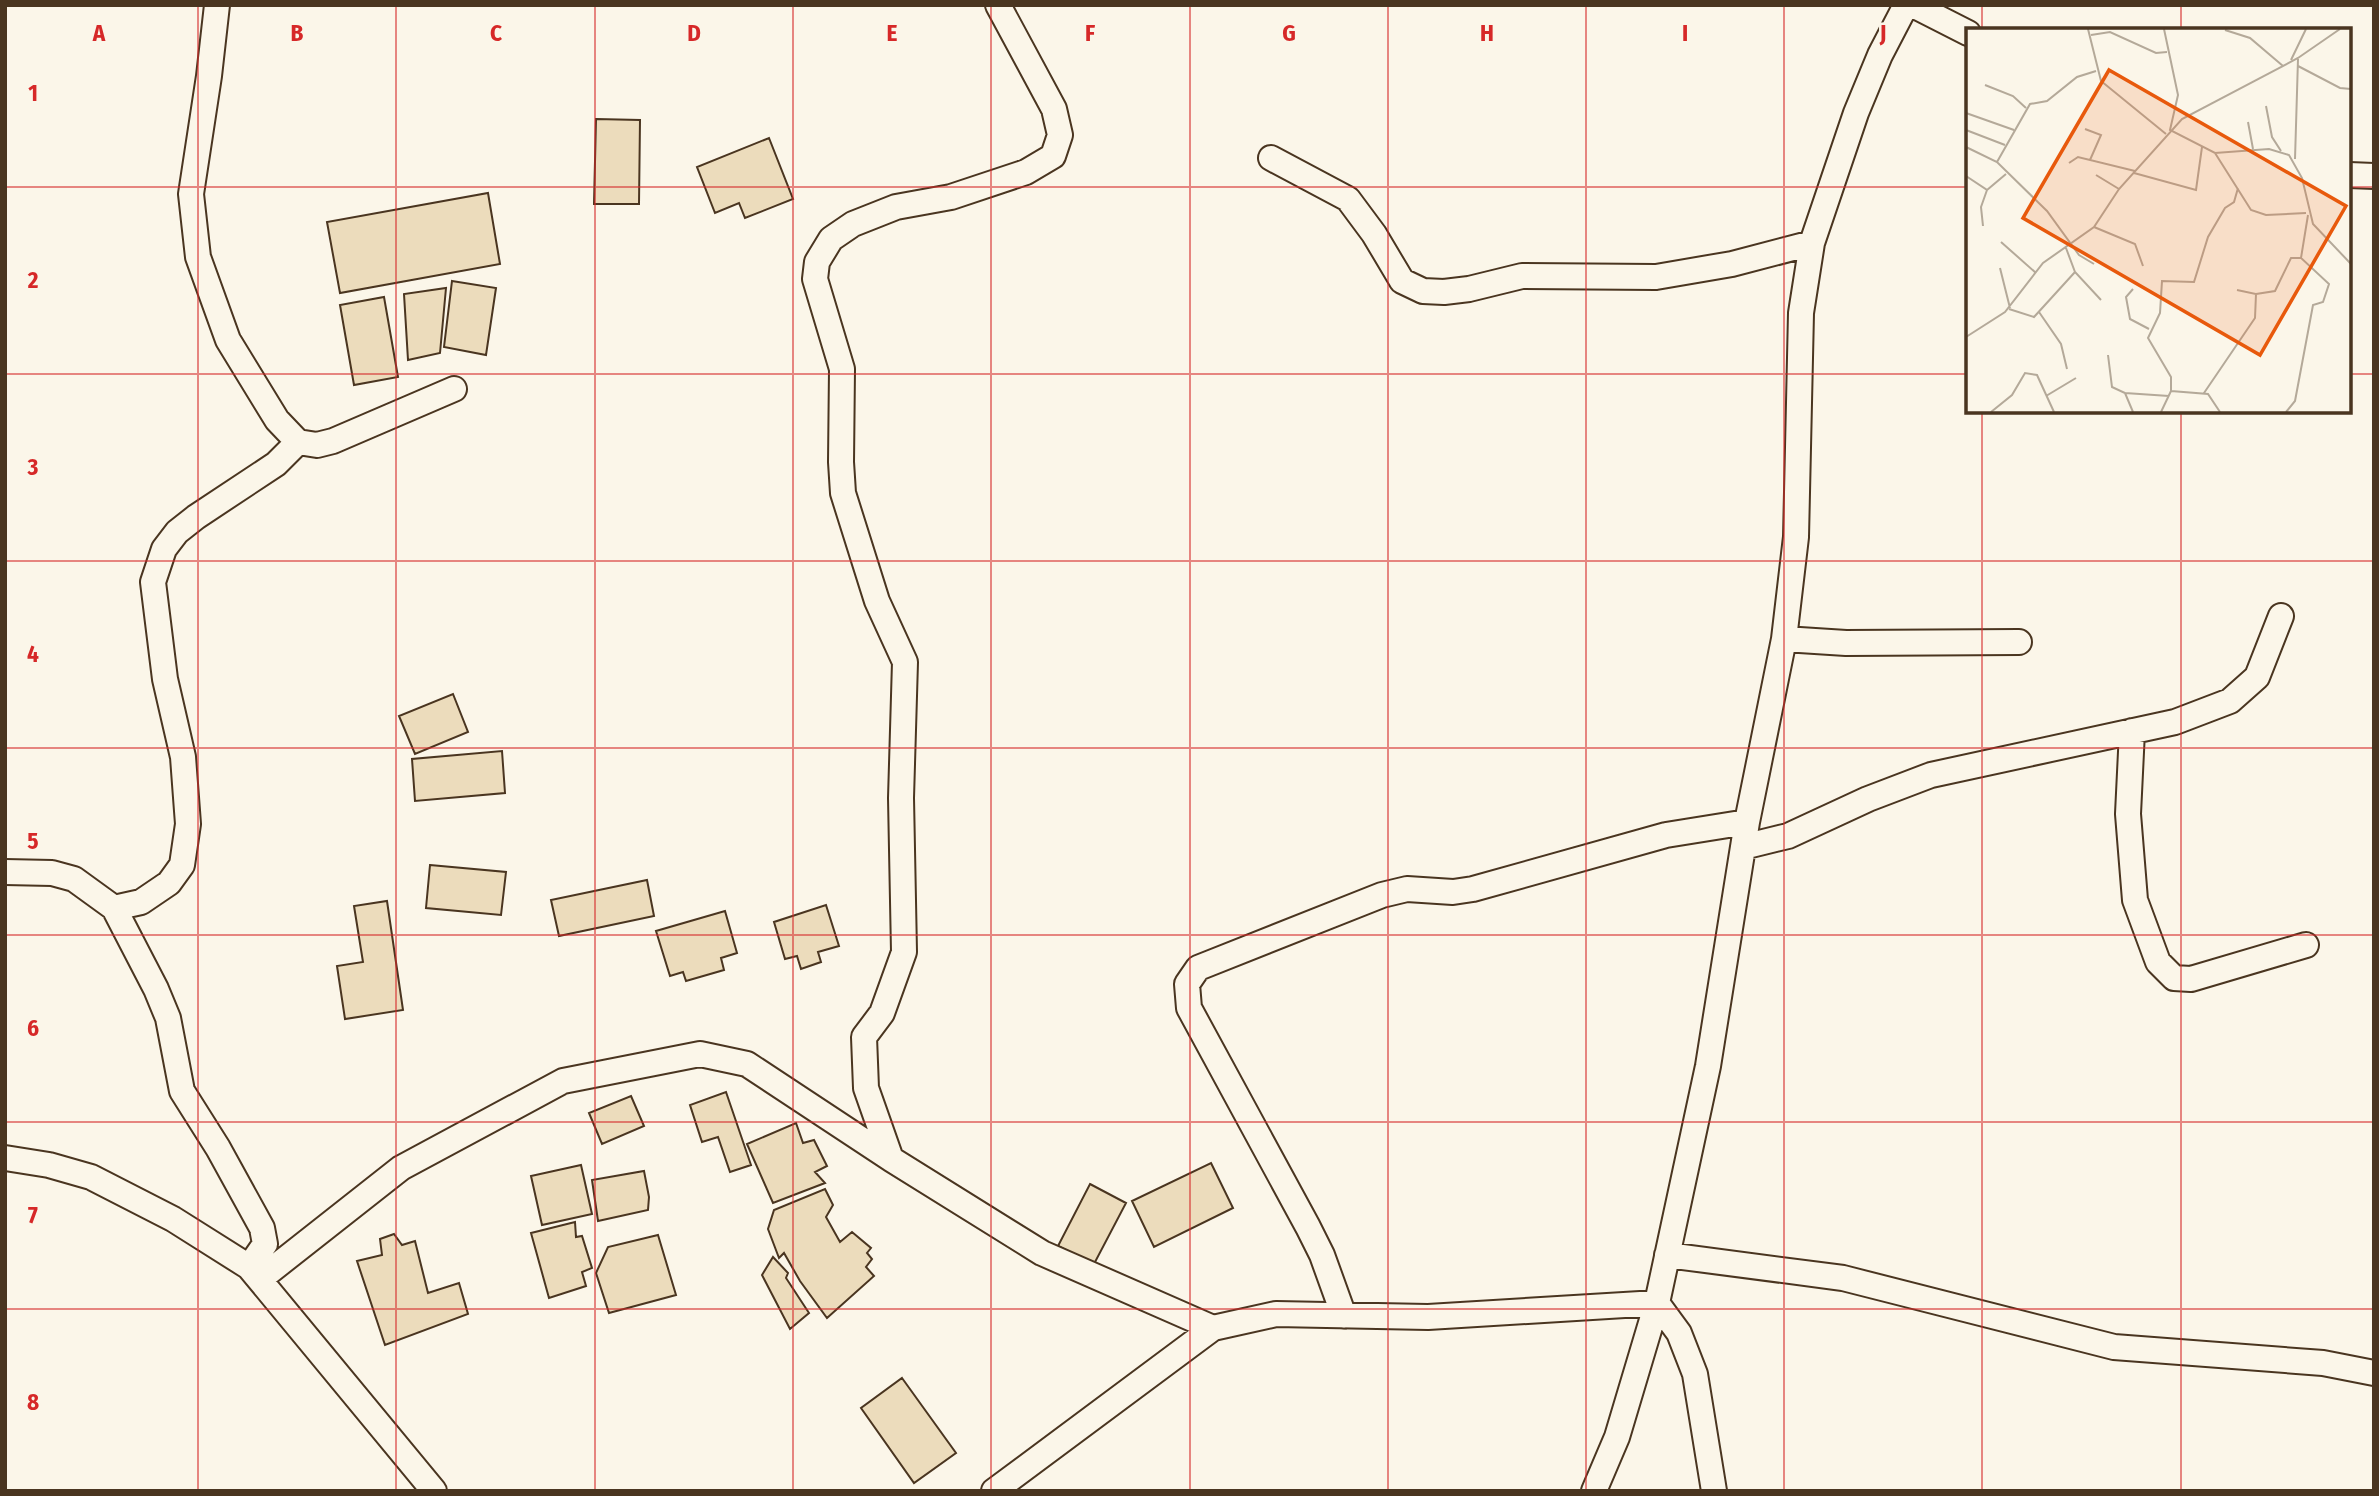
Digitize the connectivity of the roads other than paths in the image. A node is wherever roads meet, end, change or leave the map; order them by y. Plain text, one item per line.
1 (217, 5) edge
2 (998, 5) edge
3 (1906, 5) edge
4 (1913, 5) edge
5 (1966, 32) edge
6 (1271, 158) dead end
7 (2351, 175) edge
8 (2374, 176) edge
9 (1812, 243) junction
10 (454, 389) dead end
11 (298, 442) junction
12 (2281, 616) dead end
13 (1784, 639) junction
14 (2019, 642) dead end
15 (2132, 731) junction
16 (1747, 822) junction
17 (1743, 847) junction
18 (5, 872) edge
19 (114, 908) junction
20 (2306, 945) dead end
21 (5, 1158) edge
22 (891, 1159) junction
23 (1667, 1255) junction
24 (255, 1273) junction
25 (1657, 1303) junction
26 (1344, 1316) junction
27 (1213, 1328) junction
28 (2374, 1373) edge
29 (434, 1491) edge
30 (994, 1491) edge
31 (1594, 1491) edge
32 (1714, 1491) edge

1 - 11 street
2 - 22 street
3 - 9 street
4 - 5 street
6 - 9 street
7 - 8 street
9 - 13 street
10 - 11 street
11 - 19 street
12 - 15 street
13 - 14 street
13 - 16 street
15 - 17 street
15 - 20 street
16 - 17 street
16 - 26 street
17 - 23 street
18 - 19 street
19 - 24 street
21 - 24 street
22 - 24 street
22 - 27 street
23 - 25 street
23 - 28 street
24 - 29 street
25 - 26 street
25 - 31 street
25 - 32 street
26 - 27 street
27 - 30 street

